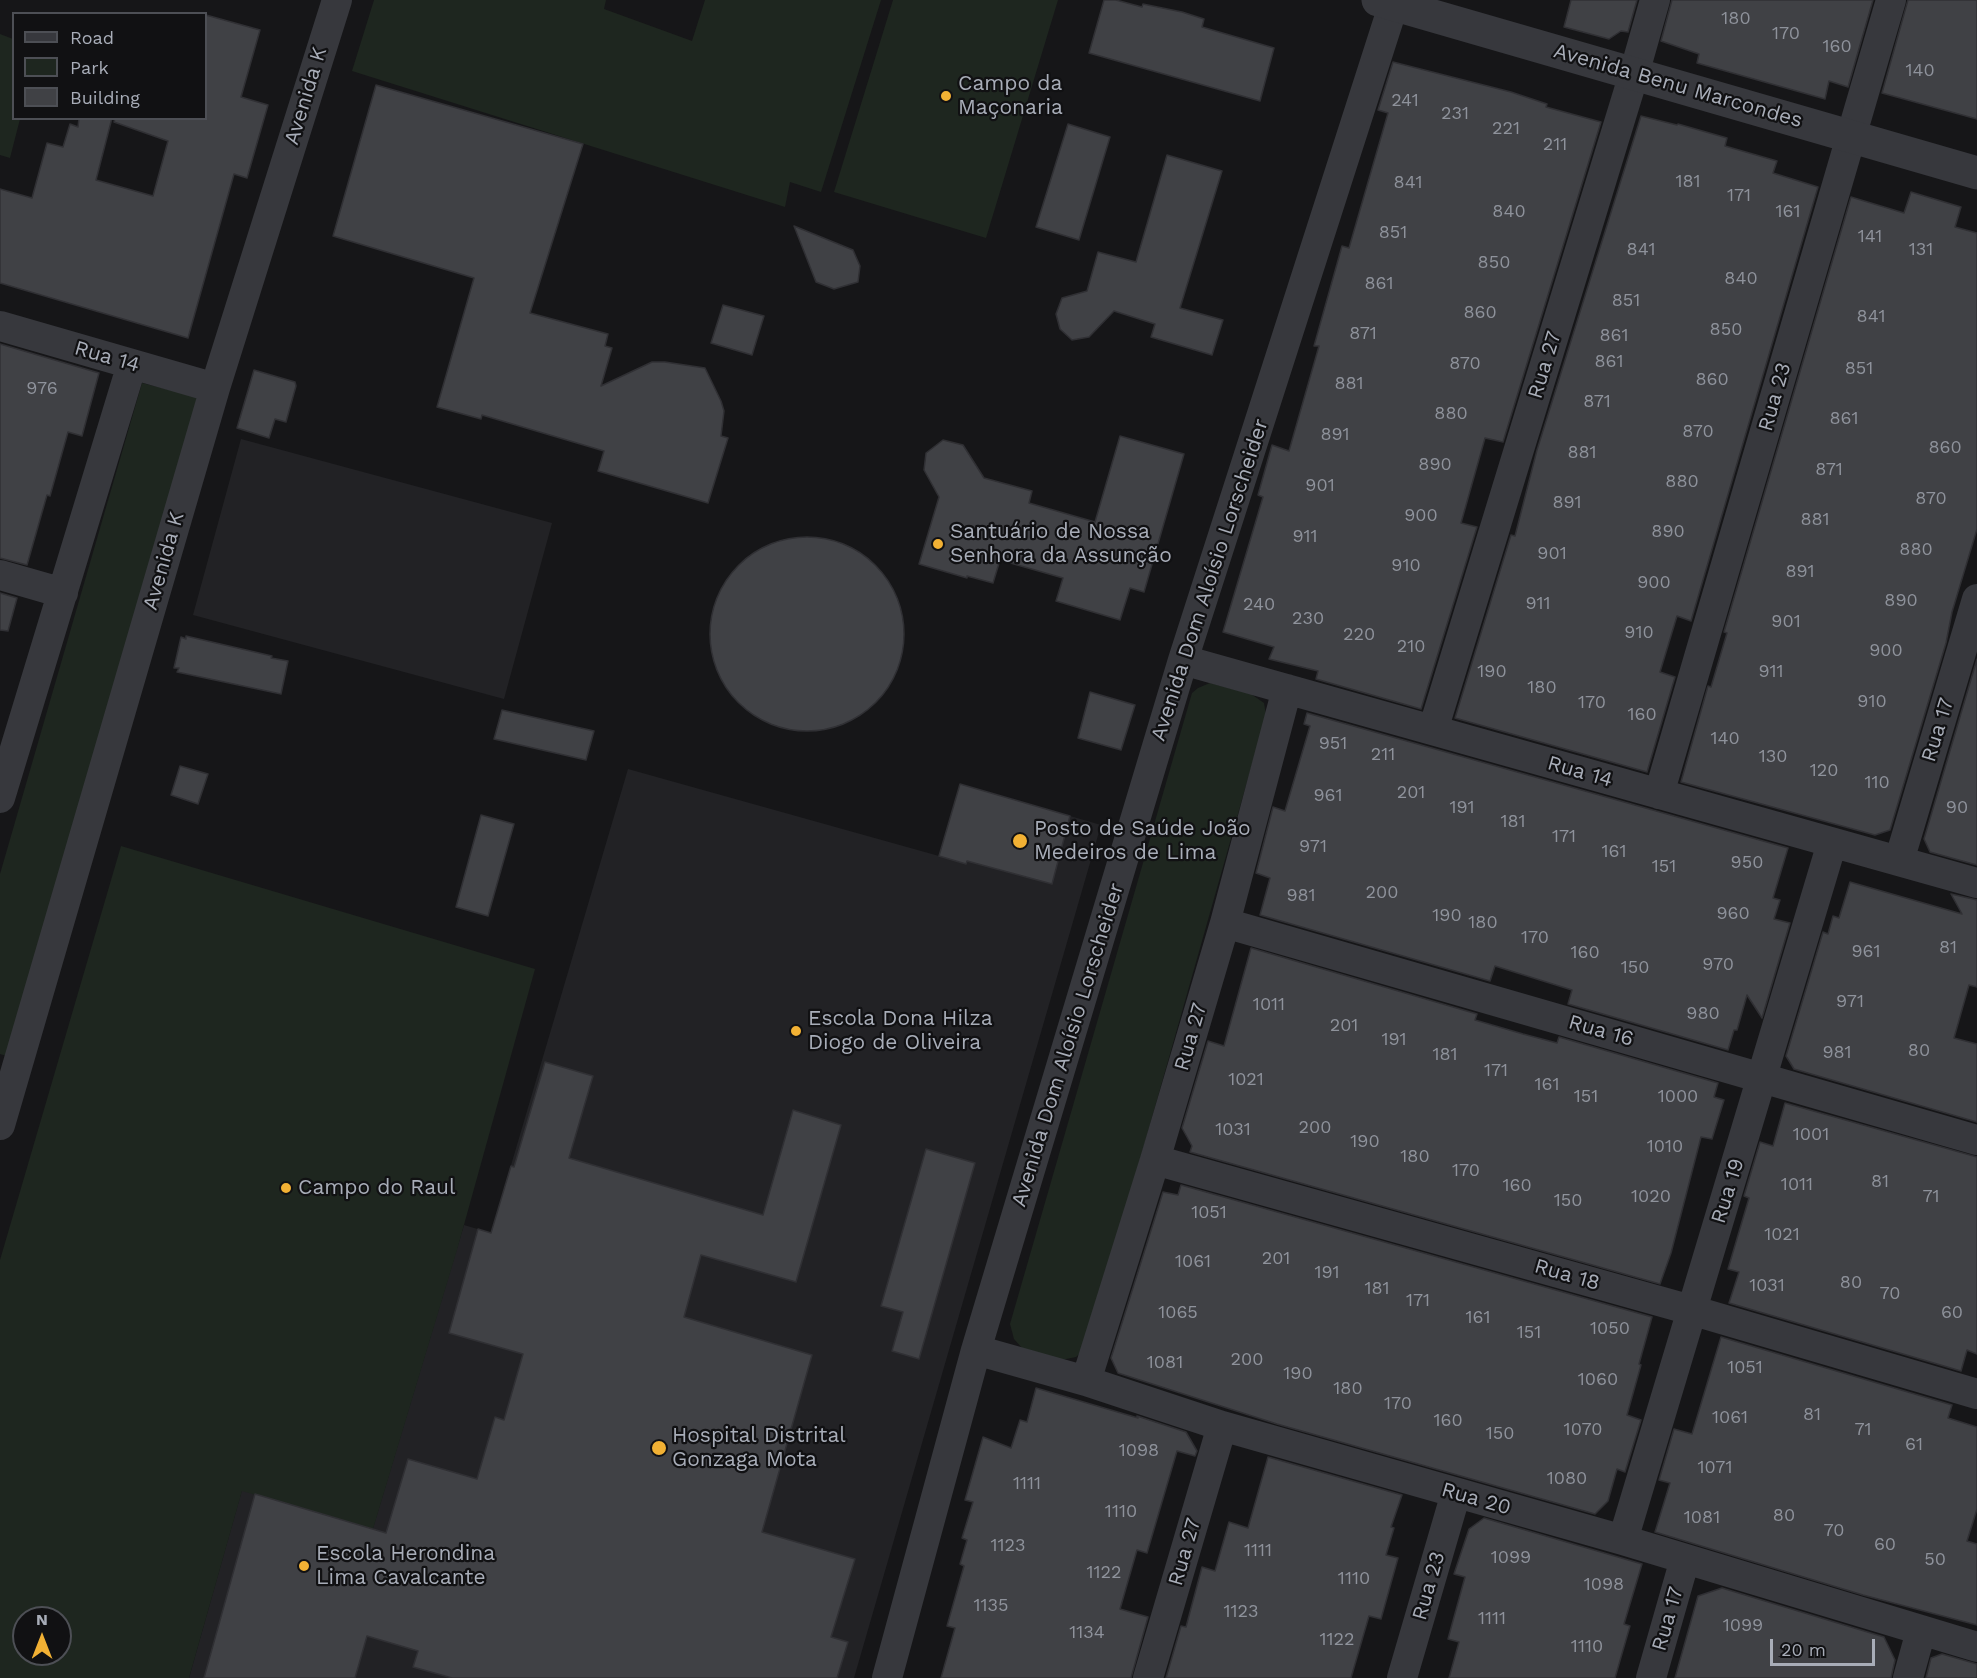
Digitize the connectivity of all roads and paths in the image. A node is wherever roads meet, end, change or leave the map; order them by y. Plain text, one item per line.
1 (337, 0) edge
2 (1655, 0) edge
3 (1891, 0) edge
4 (1389, 1) edge
5 (1634, 74) junction
6 (1851, 136) junction
7 (1977, 173) edge
8 (0, 326) edge
9 (132, 364) junction
10 (215, 388) junction
11 (0, 575) edge
12 (63, 593) junction
13 (1977, 599) edge
14 (1184, 660) junction
15 (1287, 689) junction
16 (1433, 730) junction
17 (1659, 794) junction
18 (0, 798) edge
19 (1832, 843) junction
20 (1899, 861) junction
21 (1977, 883) edge
22 (1225, 922) junction
23 (1763, 1077) junction
24 (6, 1080) edge
25 (0, 1125) edge
26 (1977, 1140) edge
27 (1155, 1160) junction
28 (1691, 1310) junction
29 (976, 1350) junction
30 (1086, 1381) junction
31 (1977, 1394) edge
32 (1222, 1426) junction
33 (1456, 1493) junction
34 (1623, 1540) junction
35 (1685, 1559) junction
36 (1921, 1631) junction
37 (1977, 1647) edge
38 (887, 1678) edge
39 (1148, 1678) edge
40 (1402, 1678) edge
41 (1651, 1678) edge
42 (1908, 1678) edge

1 - 10 street, Avenida K
2 - 5 street, Rua 27
3 - 6 street, Rua 23
4 - 5 street, Avenida Benu Marcondes
4 - 14 street, Avenida Dom Aloísio Lorscheider
5 - 6 street, Avenida Benu Marcondes
5 - 16 street, Rua 27
6 - 7 street, Avenida Benu Marcondes
6 - 17 street, Rua 23
8 - 9 street, Rua 14
9 - 10 street, Rua 14
9 - 12 street
10 - 24 street, Avenida K
11 - 12 street
12 - 18 street
13 - 20 street, Rua 17
14 - 15 street, Rua 14
14 - 29 street, Avenida Dom Aloísio Lorscheider
15 - 16 street, Rua 14
15 - 22 street, Rua 27
16 - 17 street, Rua 14
17 - 19 street, Rua 14
19 - 20 street, Rua 14
19 - 23 street, Rua 19
20 - 21 street, Rua 14
22 - 23 street, Rua 16
22 - 27 street, Rua 27
23 - 26 street, Rua 16
23 - 28 street, Rua 19
24 - 25 street, Avenida K
27 - 28 street, Rua 18
27 - 30 street, Rua 27
28 - 31 street, Rua 18
28 - 34 street, Rua 19
29 - 30 street, Rua 20
29 - 38 street, Avenida Dom Aloísio Lorscheider
30 - 32 street, Rua 20
32 - 33 street, Rua 20
32 - 39 street, Rua 27
33 - 34 street, Rua 20
33 - 40 street, Rua 23
34 - 35 street, Rua 20
35 - 36 street, Rua 20
35 - 41 street, Rua 17
36 - 37 street, Rua 20
36 - 42 street

